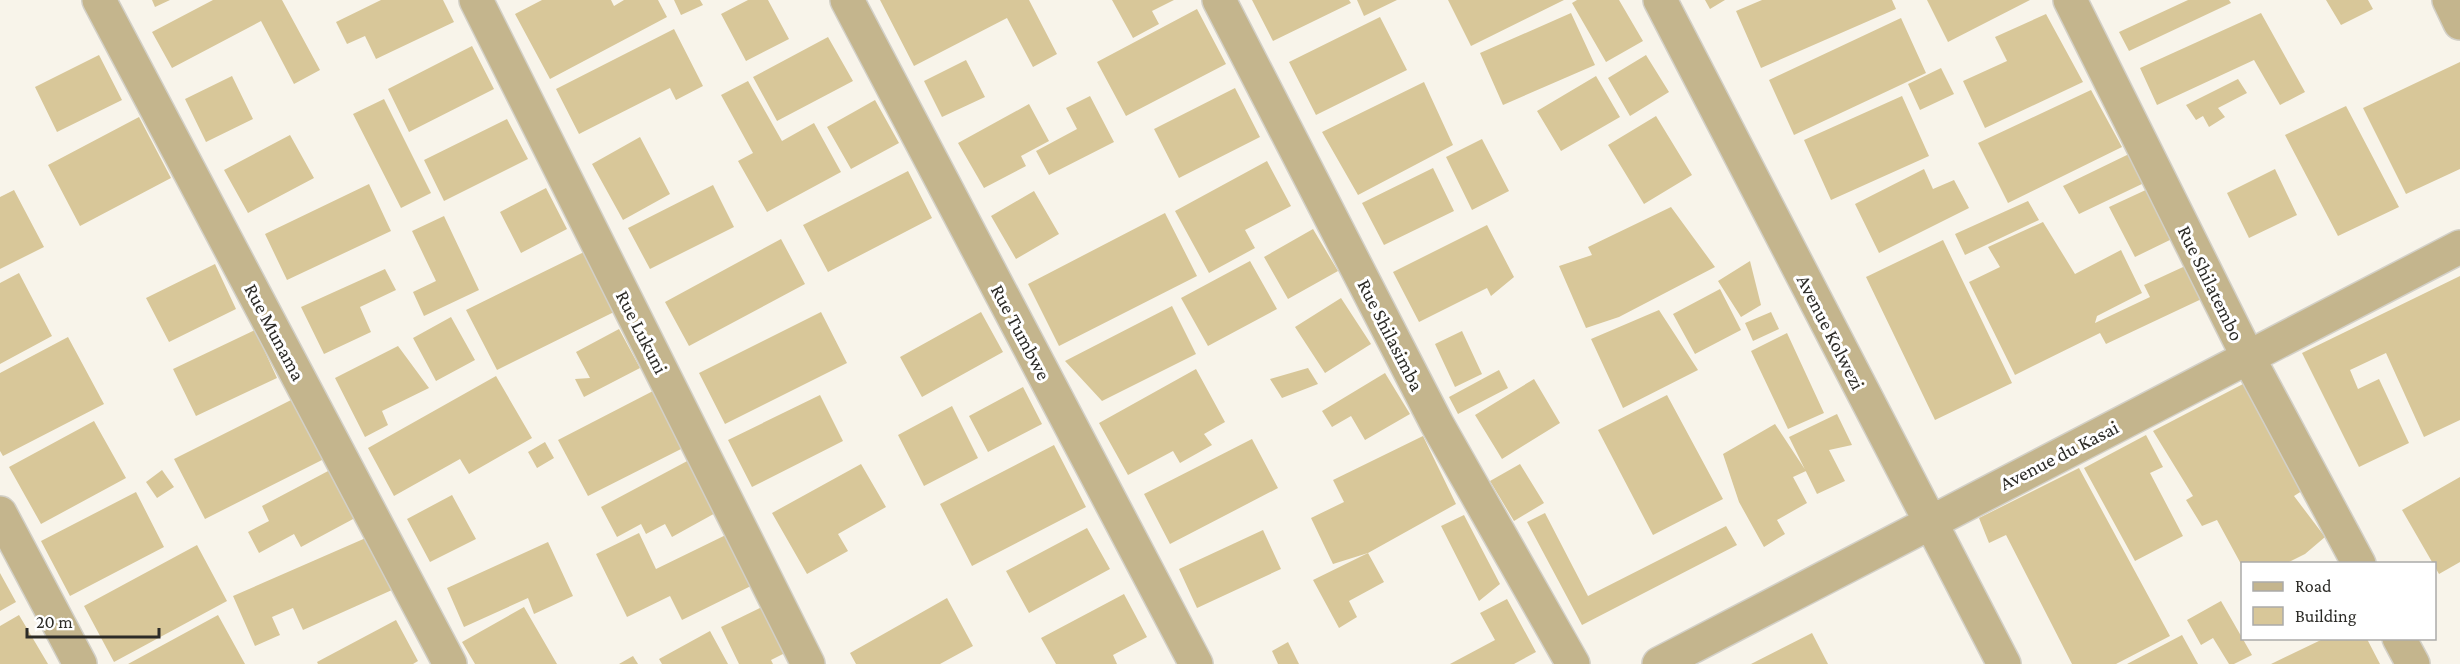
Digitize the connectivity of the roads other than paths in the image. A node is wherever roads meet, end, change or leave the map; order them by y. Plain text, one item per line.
1 (99, 0) edge
2 (476, 0) edge
3 (846, 0) edge
4 (1219, 0) edge
5 (1660, 0) edge
6 (2070, 0) edge
7 (2449, 0) edge
8 (2460, 23) edge
9 (2460, 247) edge
10 (2248, 357) junction
11 (0, 513) edge
12 (1929, 521) junction
13 (2358, 562) edge
14 (2400, 640) edge
15 (80, 664) edge
16 (450, 664) edge
17 (808, 664) edge
18 (1196, 664) edge
19 (1573, 664) edge
20 (1659, 664) edge
21 (2004, 664) edge
22 (2413, 664) edge

1 - 16 street, Rue Munama
2 - 17 street, Rue Lukuni
3 - 18 street, Rue Tumbwe
4 - 19 street, Rue Shilasimba
5 - 12 street, Avenue Kolwezi
6 - 10 street, Rue Shilatembo
7 - 8 street
9 - 10 street, Avenue du Kasai
10 - 12 street, Avenue du Kasai
10 - 13 street, Rue Shilatembo
11 - 15 street
12 - 20 street, Avenue du Kasai
12 - 21 street, Avenue Kolwezi
14 - 22 street

